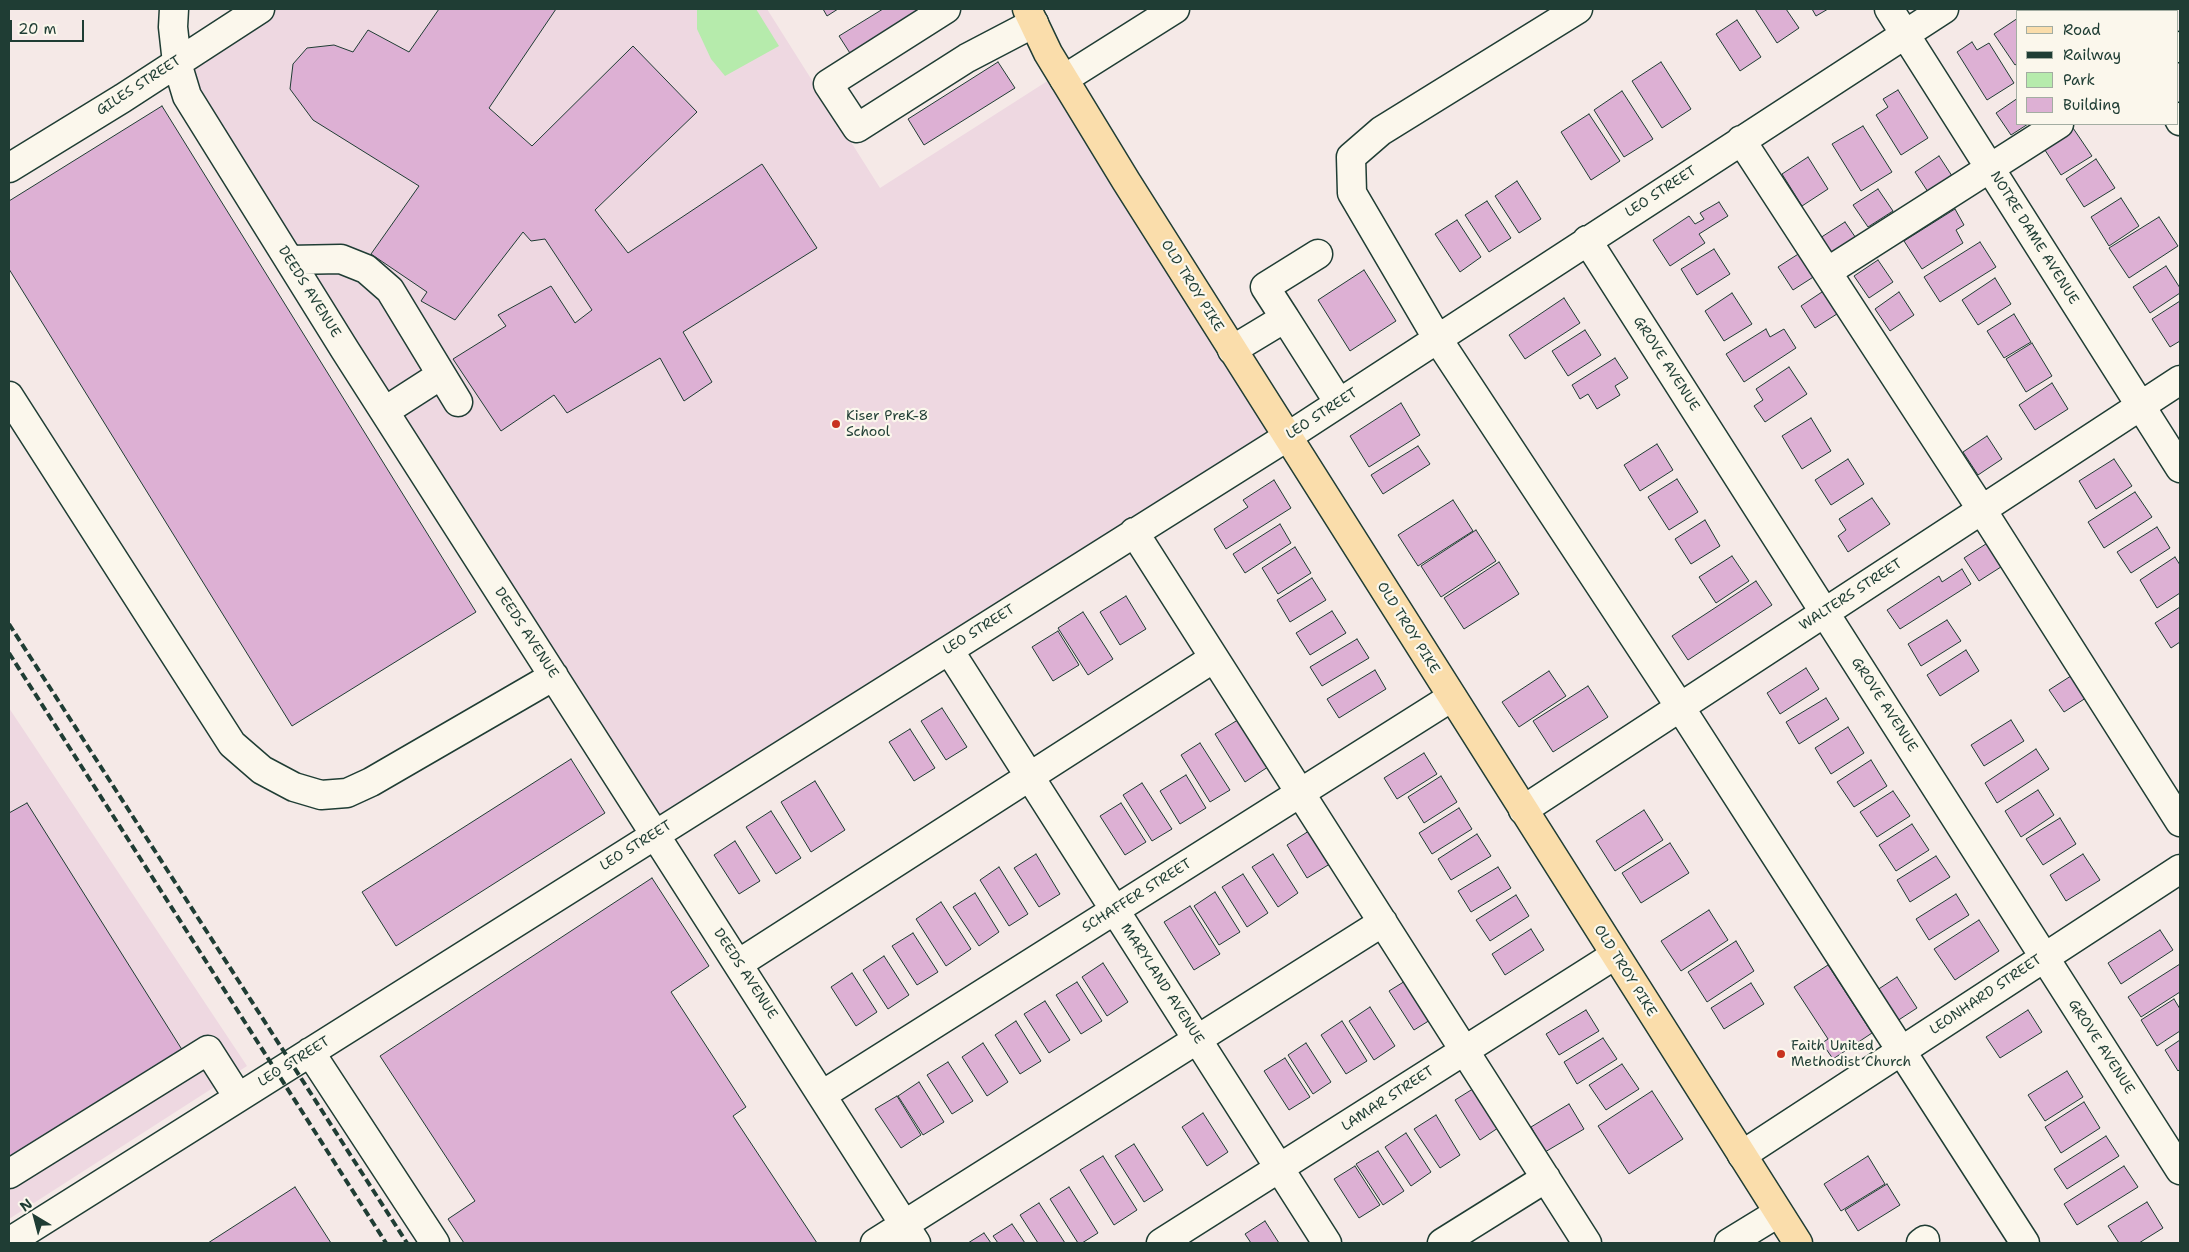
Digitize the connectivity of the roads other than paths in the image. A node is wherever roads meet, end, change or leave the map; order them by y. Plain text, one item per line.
1 (174, 9) edge
2 (260, 9) edge
3 (946, 9) edge
4 (1175, 9) edge
5 (1578, 9) edge
6 (1889, 9) edge
7 (1944, 9) edge
8 (1030, 16) edge
9 (1905, 34) junction
10 (177, 63) junction
11 (1064, 79) junction
12 (2056, 125) edge
13 (1741, 140) junction
14 (12, 158) edge
15 (1990, 168) junction
16 (1587, 240) junction
17 (1318, 254) dead end
18 (289, 260) junction
19 (1827, 272) junction
20 (1284, 318) junction
21 (1437, 338) junction
22 (1232, 350) junction
23 (442, 375) junction
24 (2180, 380) edge
25 (9, 396) edge
26 (458, 402) dead end
27 (1339, 403) junction
28 (2141, 406) junction
29 (384, 411) junction
30 (1287, 437) junction
31 (2180, 468) edge
32 (1982, 510) junction
33 (1134, 532) junction
34 (1825, 612) junction
35 (948, 650) junction
36 (1214, 658) junction
37 (554, 676) junction
38 (1452, 697) junction
39 (1680, 707) junction
40 (1030, 777) junction
41 (1300, 793) junction
42 (1523, 810) junction
43 (2180, 822) edge
44 (655, 834) junction
45 (2180, 868) edge
46 (1115, 910) junction
47 (1382, 922) junction
48 (1615, 955) junction
49 (2044, 957) junction
50 (738, 964) junction
51 (1197, 1039) junction
52 (1464, 1050) junction
53 (1902, 1051) junction
54 (310, 1052) junction
55 (822, 1095) junction
56 (238, 1097) junction
57 (1742, 1155) junction
58 (1279, 1168) junction
59 (2180, 1170) edge
60 (9, 1174) edge
61 (1546, 1178) junction
62 (1778, 1213) junction
63 (910, 1234) edge
64 (9, 1242) edge
65 (435, 1243) edge
66 (875, 1243) edge
67 (1160, 1243) edge
68 (1327, 1243) edge
69 (1442, 1243) edge
70 (1587, 1243) edge
71 (1729, 1243) edge
72 (1798, 1243) edge
73 (2024, 1243) edge

1 - 10 street, DEEDS AVENUE
2 - 10 street, GILES STREET
3 - 8 street
4 - 11 street
5 - 21 street
6 - 9 street, NOTRE DAME AVENUE
7 - 9 street, LEO STREET
8 - 11 main road, OLD TROY PIKE
9 - 13 street, LEO STREET
9 - 15 street, NOTRE DAME AVENUE
10 - 14 street, GILES STREET
10 - 18 street, DEEDS AVENUE
11 - 22 main road, OLD TROY PIKE
12 - 15 street
13 - 16 street, LEO STREET
13 - 19 street
15 - 19 street
15 - 28 street, NOTRE DAME AVENUE
16 - 21 street, LEO STREET
16 - 34 street, GROVE AVENUE
17 - 20 street
18 - 23 street
18 - 29 street, DEEDS AVENUE
19 - 32 street
20 - 22 street
20 - 27 street
21 - 27 street, LEO STREET
21 - 39 street
22 - 30 main road, OLD TROY PIKE
23 - 26 street
23 - 29 street
24 - 28 street, WALTERS STREET
25 - 37 street
27 - 30 street, LEO STREET
28 - 31 street, NOTRE DAME AVENUE
28 - 32 street, WALTERS STREET
29 - 37 street, DEEDS AVENUE
30 - 33 street, LEO STREET
30 - 38 main road, OLD TROY PIKE
32 - 34 street, WALTERS STREET
32 - 43 street
33 - 35 street, LEO STREET
33 - 36 street
34 - 39 street, WALTERS STREET
34 - 49 street, GROVE AVENUE
35 - 40 street, MARYLAND AVENUE
35 - 44 street, LEO STREET
36 - 40 street
36 - 41 street
37 - 44 street, DEEDS AVENUE
38 - 41 street, SCHAFFER STREET
38 - 42 main road, OLD TROY PIKE
39 - 42 street, WALTERS STREET
39 - 53 street
40 - 46 street, MARYLAND AVENUE
40 - 50 street
41 - 46 street, SCHAFFER STREET
41 - 47 street
42 - 48 main road, OLD TROY PIKE
44 - 50 street, DEEDS AVENUE
44 - 54 street, LEO STREET
45 - 49 street, LEONHARD STREET
46 - 51 street, MARYLAND AVENUE
46 - 55 street, SCHAFFER STREET
47 - 51 street
47 - 52 street
48 - 52 street, LAMAR STREET
48 - 57 main road, OLD TROY PIKE
49 - 53 street, LEONHARD STREET
49 - 59 street, GROVE AVENUE
50 - 55 street, DEEDS AVENUE
51 - 58 street, MARYLAND AVENUE
51 - 63 street
52 - 58 street, LAMAR STREET
52 - 61 street
53 - 57 street, LEONHARD STREET
53 - 73 street
54 - 56 street, LEO STREET
54 - 65 street
55 - 63 street, DEEDS AVENUE
56 - 60 street
56 - 64 street, LEO STREET
57 - 62 main road, OLD TROY PIKE
58 - 67 street, LAMAR STREET
58 - 68 street, MARYLAND AVENUE
61 - 69 street
61 - 70 street
62 - 71 street
62 - 72 main road, OLD TROY PIKE
63 - 66 street

